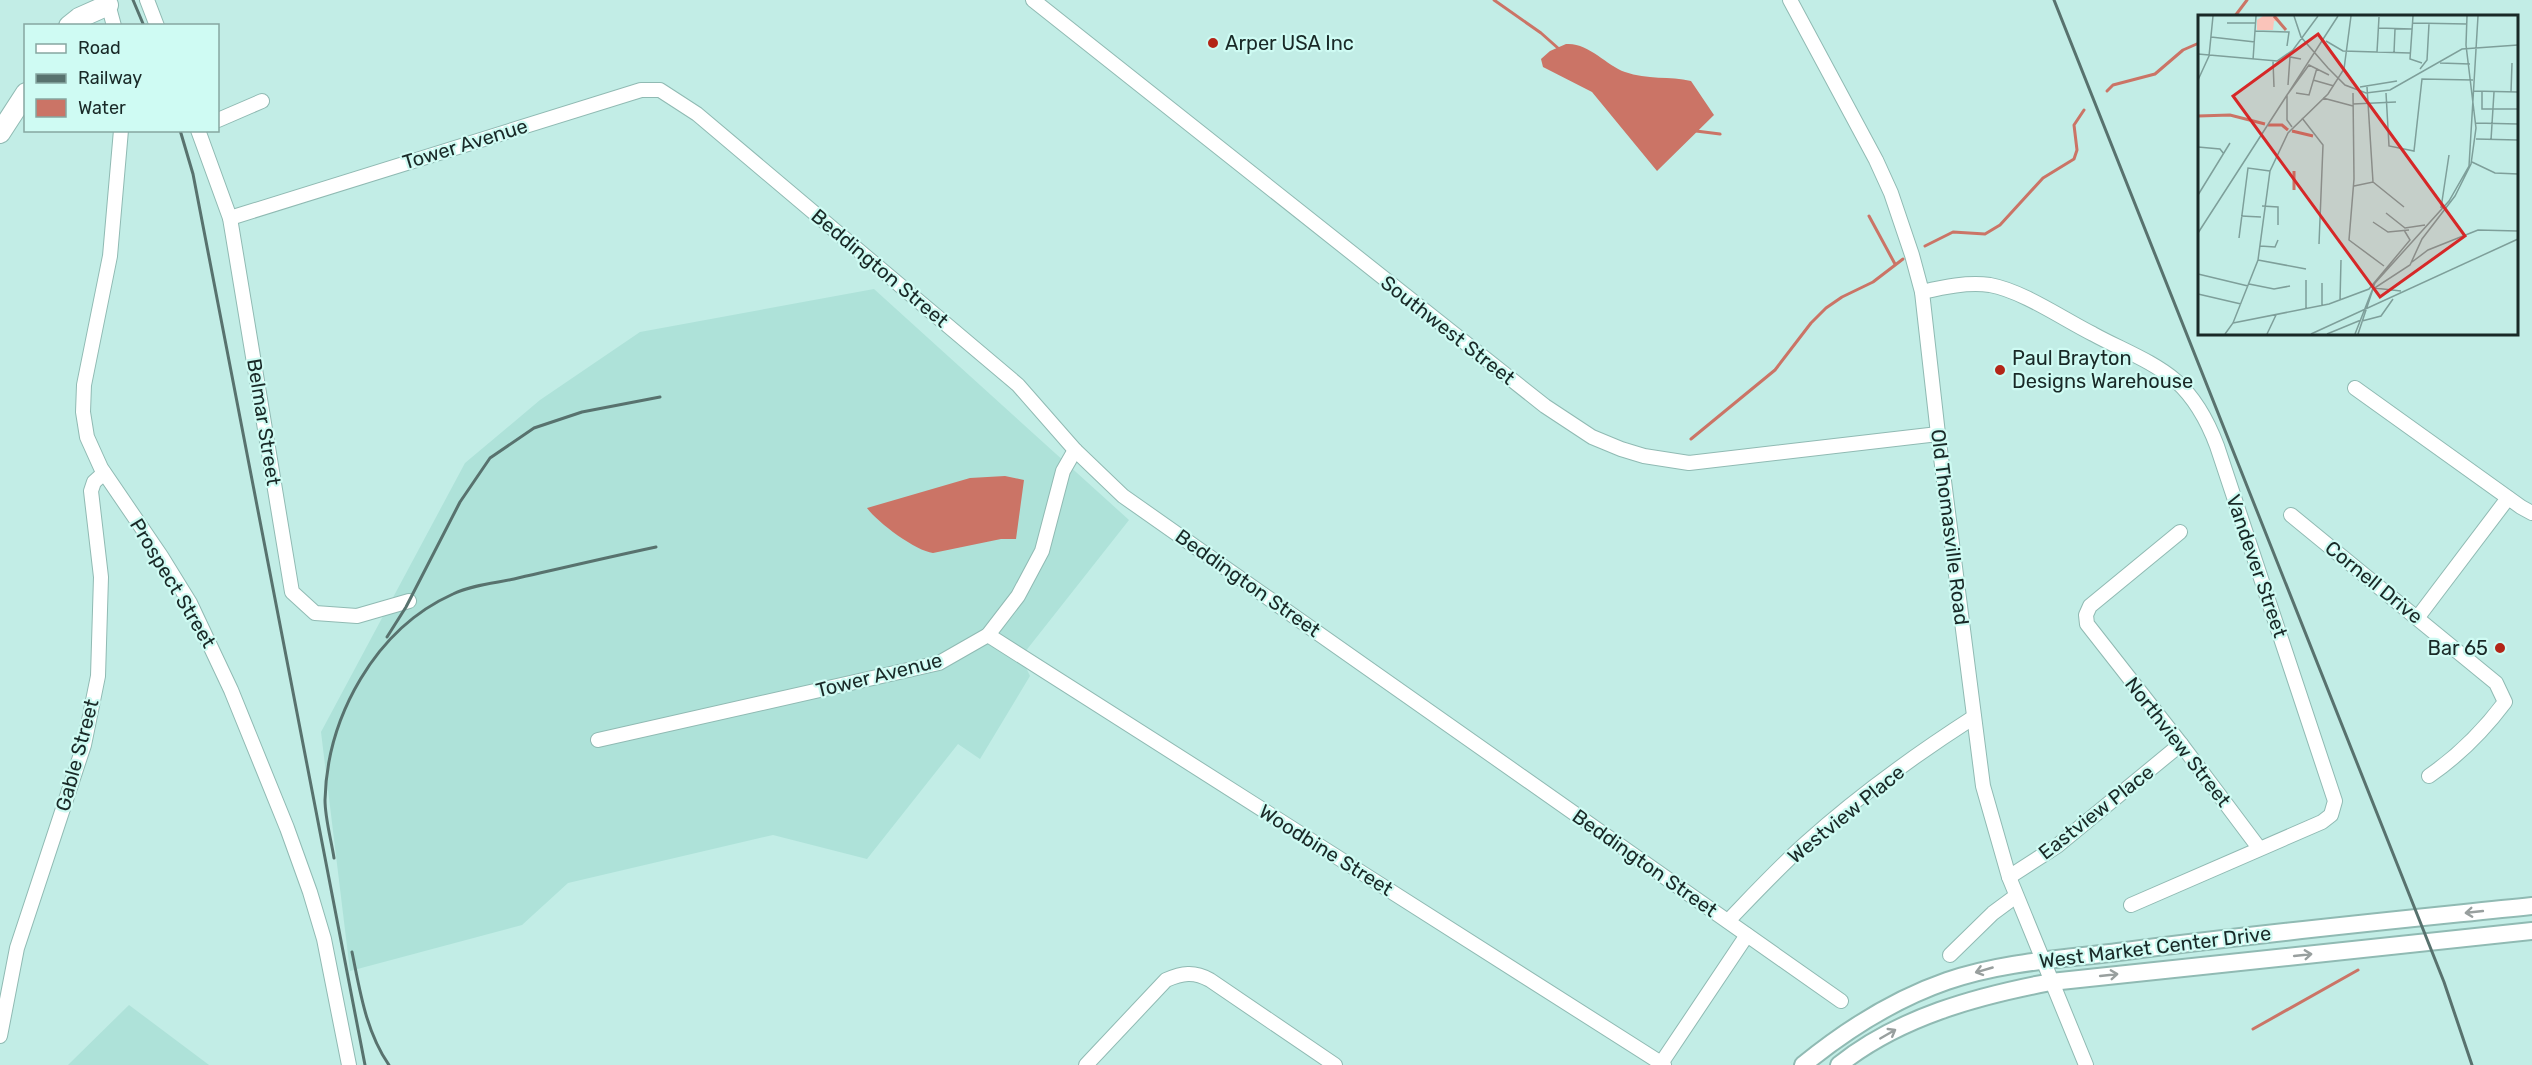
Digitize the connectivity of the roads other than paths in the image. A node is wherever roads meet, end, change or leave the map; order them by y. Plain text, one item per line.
1 (147, 0) edge
2 (1033, 0) edge
3 (1790, 0) edge
4 (112, 2) edge
5 (72, 24) edge
6 (114, 24) edge
7 (156, 24) edge
8 (24, 96) edge
9 (262, 101) dead end
10 (697, 114) joint
11 (7, 120) edge
12 (219, 120) edge
13 (121, 132) edge
14 (199, 132) edge
15 (0, 133) edge
16 (230, 218) junction
17 (1922, 292) junction
18 (2355, 388) dead end
19 (1938, 434) junction
20 (1075, 450) junction
21 (104, 473) junction
22 (2508, 498) junction
23 (2532, 513) edge
24 (2291, 515) dead end
25 (2180, 532) dead end
26 (409, 601) dead end
27 (2418, 617) junction
28 (988, 635) junction
29 (1974, 717) junction
30 (598, 740) dead end
31 (2181, 744) junction
32 (2429, 776) dead end
33 (2259, 848) junction
34 (2009, 878) junction
35 (2016, 896) junction
36 (2131, 905) dead end
37 (2531, 905) edge
38 (1728, 921) junction
39 (2532, 931) edge
40 (1747, 935) junction
41 (1950, 955) dead end
42 (2042, 961) junction
43 (2051, 982) junction
44 (1841, 1001) dead end
45 (0, 1036) edge
46 (1662, 1064) edge
47 (350, 1065) edge
48 (1086, 1065) edge
49 (1335, 1065) edge
50 (1803, 1065) edge
51 (1839, 1065) edge
52 (2086, 1065) edge

1 - 7 street
2 - 19 street, Southwest Street
3 - 17 street, Old Thomasville Road
4 - 5 highway
4 - 6 street
8 - 11 highway
9 - 12 street
10 - 16 street, Tower Avenue
10 - 20 street, Beddington Street
11 - 15 highway
13 - 21 street, Prospect Street
14 - 16 street, Belmar Street
16 - 26 street, Belmar Street
17 - 19 street, Old Thomasville Road
17 - 33 street, Vandever Street
18 - 22 street
19 - 29 street, Old Thomasville Road
20 - 28 street, Tower Avenue
20 - 38 street, Beddington Street
21 - 45 street, Gable Street
21 - 47 street, Prospect Street
22 - 23 street
22 - 27 street
24 - 27 street, Cornell Drive
25 - 31 street, Northview Street
27 - 32 street, Cornell Drive
28 - 30 street, Tower Avenue
28 - 46 street, Woodbine Street
29 - 34 street, Old Thomasville Road
29 - 38 street, Westview Place
31 - 33 street, Northview Street
31 - 34 street, Eastview Place
33 - 36 street, Vandever Street
34 - 35 street, Old Thomasville Road
35 - 41 street
35 - 42 street, Old Thomasville Road
37 -> 42 main road, West Market Center Drive
38 - 40 street, Beddington Street
43 -> 39 main road, West Market Center Drive
40 - 44 street, Beddington Street
40 - 46 street
42 - 43 street, Old Thomasville Road
42 -> 50 main road, West Market Center Drive
51 -> 43 main road, West Market Center Drive
43 - 52 street, Old Thomasville Road
48 - 49 street

